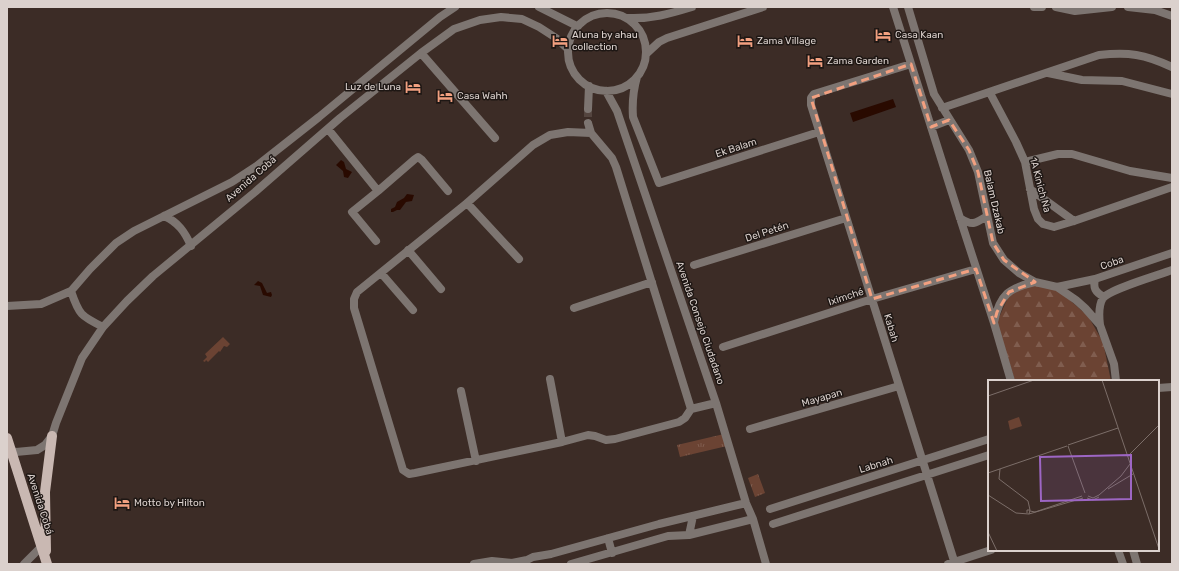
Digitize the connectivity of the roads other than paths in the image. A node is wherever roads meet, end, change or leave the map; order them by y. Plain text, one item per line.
1 (455, 7) edge
2 (539, 7) edge
3 (692, 7) edge
4 (763, 7) edge
5 (894, 7) edge
6 (908, 7) edge
7 (1034, 7) edge
8 (1042, 7) edge
9 (1056, 7) edge
10 (1112, 7) edge
11 (1128, 7) edge
12 (599, 10) edge
13 (617, 10) edge
14 (1172, 16) edge
15 (628, 18) junction
16 (577, 26) junction
17 (568, 49) junction
18 (421, 53) junction
19 (646, 54) junction
20 (911, 64) junction
21 (1172, 67) edge
22 (1048, 72) junction
23 (637, 77) junction
24 (589, 86) junction
25 (606, 91) junction
26 (990, 93) junction
27 (1172, 94) edge
28 (942, 108) junction
29 (588, 109) tunnel mouth
30 (949, 120) junction
31 (588, 123) tunnel mouth
32 (931, 127) junction
33 (328, 129) junction
34 (819, 132) junction
35 (591, 133) junction
36 (495, 138) dead end
37 (1025, 162) junction
38 (1172, 178) edge
39 (1172, 187) edge
40 (1030, 189) junction
41 (378, 191) junction
42 (448, 191) dead end
43 (466, 202) junction
44 (164, 216) junction
45 (987, 216) junction
46 (846, 218) junction
47 (960, 218) junction
48 (1074, 221) junction
49 (376, 241) dead end
50 (191, 246) junction
51 (408, 250) junction
52 (1172, 253) edge
53 (519, 260) dead end
54 (694, 266) dead end
55 (976, 269) junction
56 (1172, 270) edge
57 (381, 273) junction
58 (1095, 279) junction
59 (652, 282) junction
60 (1035, 282) junction
61 (1057, 287) junction
62 (441, 289) dead end
63 (71, 291) junction
64 (1104, 297) junction
65 (872, 300) junction
66 (7, 306) edge
67 (574, 308) dead end
68 (413, 310) dead end
69 (994, 323) junction
70 (1100, 326) junction
71 (103, 327) junction
72 (723, 346) dead end
73 (550, 379) dead end
74 (1012, 380) edge
75 (1116, 380) edge
76 (899, 386) junction
77 (1172, 387) edge
78 (1159, 388) edge
79 (461, 391) dead end
80 (716, 403) junction
81 (691, 409) junction
82 (750, 429) dead end
83 (52, 436) junction
84 (7, 438) edge
85 (988, 439) edge
86 (562, 442) junction
87 (11, 450) junction
88 (988, 455) edge
89 (922, 460) junction
90 (476, 461) junction
91 (927, 476) junction
92 (746, 504) junction
93 (770, 509) dead end
94 (693, 516) junction
95 (752, 519) junction
96 (659, 524) junction
97 (772, 524) dead end
98 (688, 535) junction
99 (668, 536) junction
100 (608, 538) junction
101 (41, 547) junction
102 (988, 551) edge
103 (1118, 551) edge
104 (1133, 551) edge
105 (612, 553) junction
106 (528, 562) edge
107 (47, 563) edge
108 (952, 563) edge
109 (24, 564) edge
110 (474, 564) edge
111 (512, 564) edge
112 (573, 564) edge
113 (766, 564) edge
114 (1123, 564) edge
115 (1137, 564) edge

1 - 44 street, Avenida Cobá
2 - 16 street
3 - 15 street
4 - 19 street
5 - 20 street
6 - 28 street, Balam Dzakab
7 - 8 street
9 - 10 street
11 - 14 street
12 - 13 street
12 - 16 street
13 - 15 street
15 - 19 street
16 - 17 street
17 - 18 street, Avenida Cobá
17 - 24 street
18 - 33 street, Avenida Cobá
18 - 36 street
19 - 23 street
20 - 32 street
20 - 34 street, Kabah
21 - 22 street
22 - 26 street
22 - 27 street
23 - 25 street
23 - 34 street, Ek Balam
24 - 25 street
24 - 29 street
25 - 80 street, Avenida Consejo Ciudadano
26 - 28 street
26 - 37 street, 1A Kinich Na
28 - 30 street, Balam Dzakab
30 - 32 street
30 - 45 street, Balam Dzakab
31 - 35 street
32 - 47 street
33 - 41 street
33 - 50 street, Avenida Cobá
34 - 46 street, Kabah
35 - 43 street
35 - 59 street
37 - 38 street
37 - 40 street, 1A Kinich Na
39 - 48 street, 1A Kinich Na
40 - 48 street
40 - 48 street, 1A Kinich Na
41 - 42 street
41 - 49 street
43 - 51 street
43 - 53 street
44 - 50 street
44 - 63 street, Avenida Cobá
45 - 47 street
45 - 60 street, Balam Dzakab
46 - 54 street, Del Petén
46 - 65 street, Kabah
47 - 55 street
50 - 71 street, Avenida Cobá
51 - 57 street
51 - 62 street
52 - 58 street, Coba
55 - 65 street, Iximché
55 - 69 street
56 - 64 street
57 - 68 street
57 - 90 street
58 - 61 street, Coba
58 - 64 street
59 - 67 street
59 - 81 street
60 - 61 street, Balam Dzakab
60 - 69 street
61 - 70 street, Balam Dzakab
63 - 66 street, Avenida Cobá
63 - 71 street
64 - 70 street
65 - 72 street, Iximché
65 - 76 street, Kabah
69 - 74 street
70 - 75 street, Balam Dzakab
71 - 83 street, Avenida Cobá
73 - 86 street
76 - 82 street, Mayapan
76 - 89 street, Kabah
77 - 78 street
79 - 90 street
80 - 81 street
80 - 92 street, Avenida Consejo Ciudadano
81 - 86 street
83 - 87 street, Avenida Cobá
83 - 107 main road
84 - 87 main road, Avenida Cobá
85 - 89 street, Labnah
86 - 90 street
87 - 101 main road, Avenida Cobá
88 - 91 street
89 - 91 street, Kabah
89 - 93 street, Labnah
91 - 97 street
91 - 108 street, Kabah
92 - 94 street
92 - 95 street, Avenida Consejo Ciudadano
94 - 96 street
94 - 98 street
95 - 98 street
95 - 113 street, Avenida Consejo Ciudadano
96 - 99 street
96 - 100 street
98 - 99 street
99 - 105 street
100 - 105 street
100 - 106 street
101 - 107 main road, Avenida Cobá
101 - 109 street
102 - 108 street
103 - 114 street
104 - 115 street
105 - 112 street
106 - 111 street
110 - 111 street

